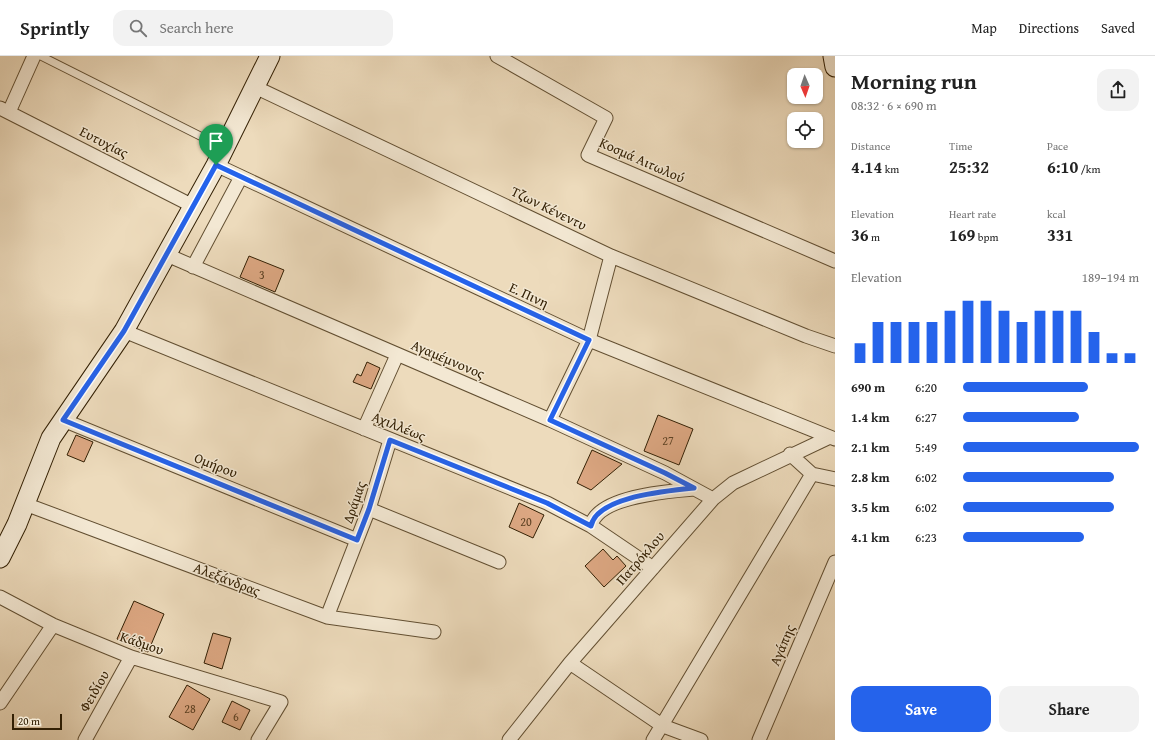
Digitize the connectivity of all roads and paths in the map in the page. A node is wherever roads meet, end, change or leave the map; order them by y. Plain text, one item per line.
1 (34, 56) edge
2 (41, 56) edge
3 (270, 56) edge
4 (497, 56) edge
5 (833, 56) edge
6 (835, 67) edge
7 (255, 87) junction
8 (4, 110) edge
9 (225, 148) junction
10 (216, 165) junction
11 (241, 177) junction
12 (193, 206) junction
13 (167, 255) junction
14 (610, 256) junction
15 (835, 261) edge
16 (193, 267) junction
17 (124, 331) junction
18 (589, 340) junction
19 (835, 346) edge
20 (397, 355) junction
21 (63, 420) junction
22 (550, 420) junction
23 (364, 429) junction
24 (832, 438) edge
25 (390, 440) junction
26 (790, 454) junction
27 (812, 474) junction
28 (835, 480) edge
29 (694, 488) junction
30 (713, 499) junction
31 (25, 504) junction
32 (369, 509) junction
33 (591, 526) junction
34 (357, 540) junction
35 (0, 558) edge
36 (499, 562) dead end
37 (835, 562) edge
38 (653, 568) junction
39 (0, 596) edge
40 (327, 617) junction
41 (53, 625) junction
42 (434, 632) dead end
43 (132, 657) junction
44 (570, 663) junction
45 (0, 703) edge
46 (663, 726) junction
47 (84, 740) edge
48 (258, 740) edge
49 (510, 740) edge
50 (654, 740) edge
51 (701, 740) edge
52 (759, 740) edge

1 - 8 street
2 - 9 lane
3 - 7 street
4 - 15 street, Κοσμά Αιτωλού
5 - 6 street
7 - 9 street
7 - 14 street, Τζων Κένεντυ
8 - 12 street, Ευτυχίας
9 - 10 street
10 - 11 street, Ε. Πινη
10 - 12 street
11 - 16 street
11 - 18 street, Ε. Πινη
12 - 13 street
13 - 16 street, Αγαμέμνονος
13 - 17 street
14 - 18 street
14 - 19 street, Τζων Κένεντυ
16 - 20 street, Αγαμέμνονος
17 - 21 street
17 - 23 street, Αχιλλέως
18 - 22 street
18 - 24 street, Ε. Πινη
20 - 22 street, Αγαμέμνονος
20 - 23 street
21 - 31 street
21 - 34 street, Ομήρου
22 - 29 street, Αγαμέμνονος
23 - 25 street, Αχιλλέως
24 - 26 street, Πατρόκλου
25 - 32 street, Δράμας
25 - 33 street, Αχιλλέως
26 - 27 street
26 - 30 street, Πατρόκλου
27 - 28 street
27 - 46 street
29 - 30 street, Αγαμέμνονος
29 - 33 street
30 - 38 street, Πατρόκλου
31 - 35 street
31 - 40 street, Αλεξάνδρας
32 - 34 street, Δράμας
32 - 36 street
33 - 38 street, Αχιλλέως
34 - 40 street, Δράμας
37 - 52 street, Αγάπης
38 - 44 street, Πατρόκλου
39 - 41 street, Κάδμου
40 - 42 street, Αλεξάνδρας
41 - 43 street, Κάδμου
41 - 45 street
43 - 47 street, Φειδίου
43 - 48 street, Κάδμου
44 - 46 street
44 - 49 street, Πατρόκλου
46 - 50 street
46 - 51 street

